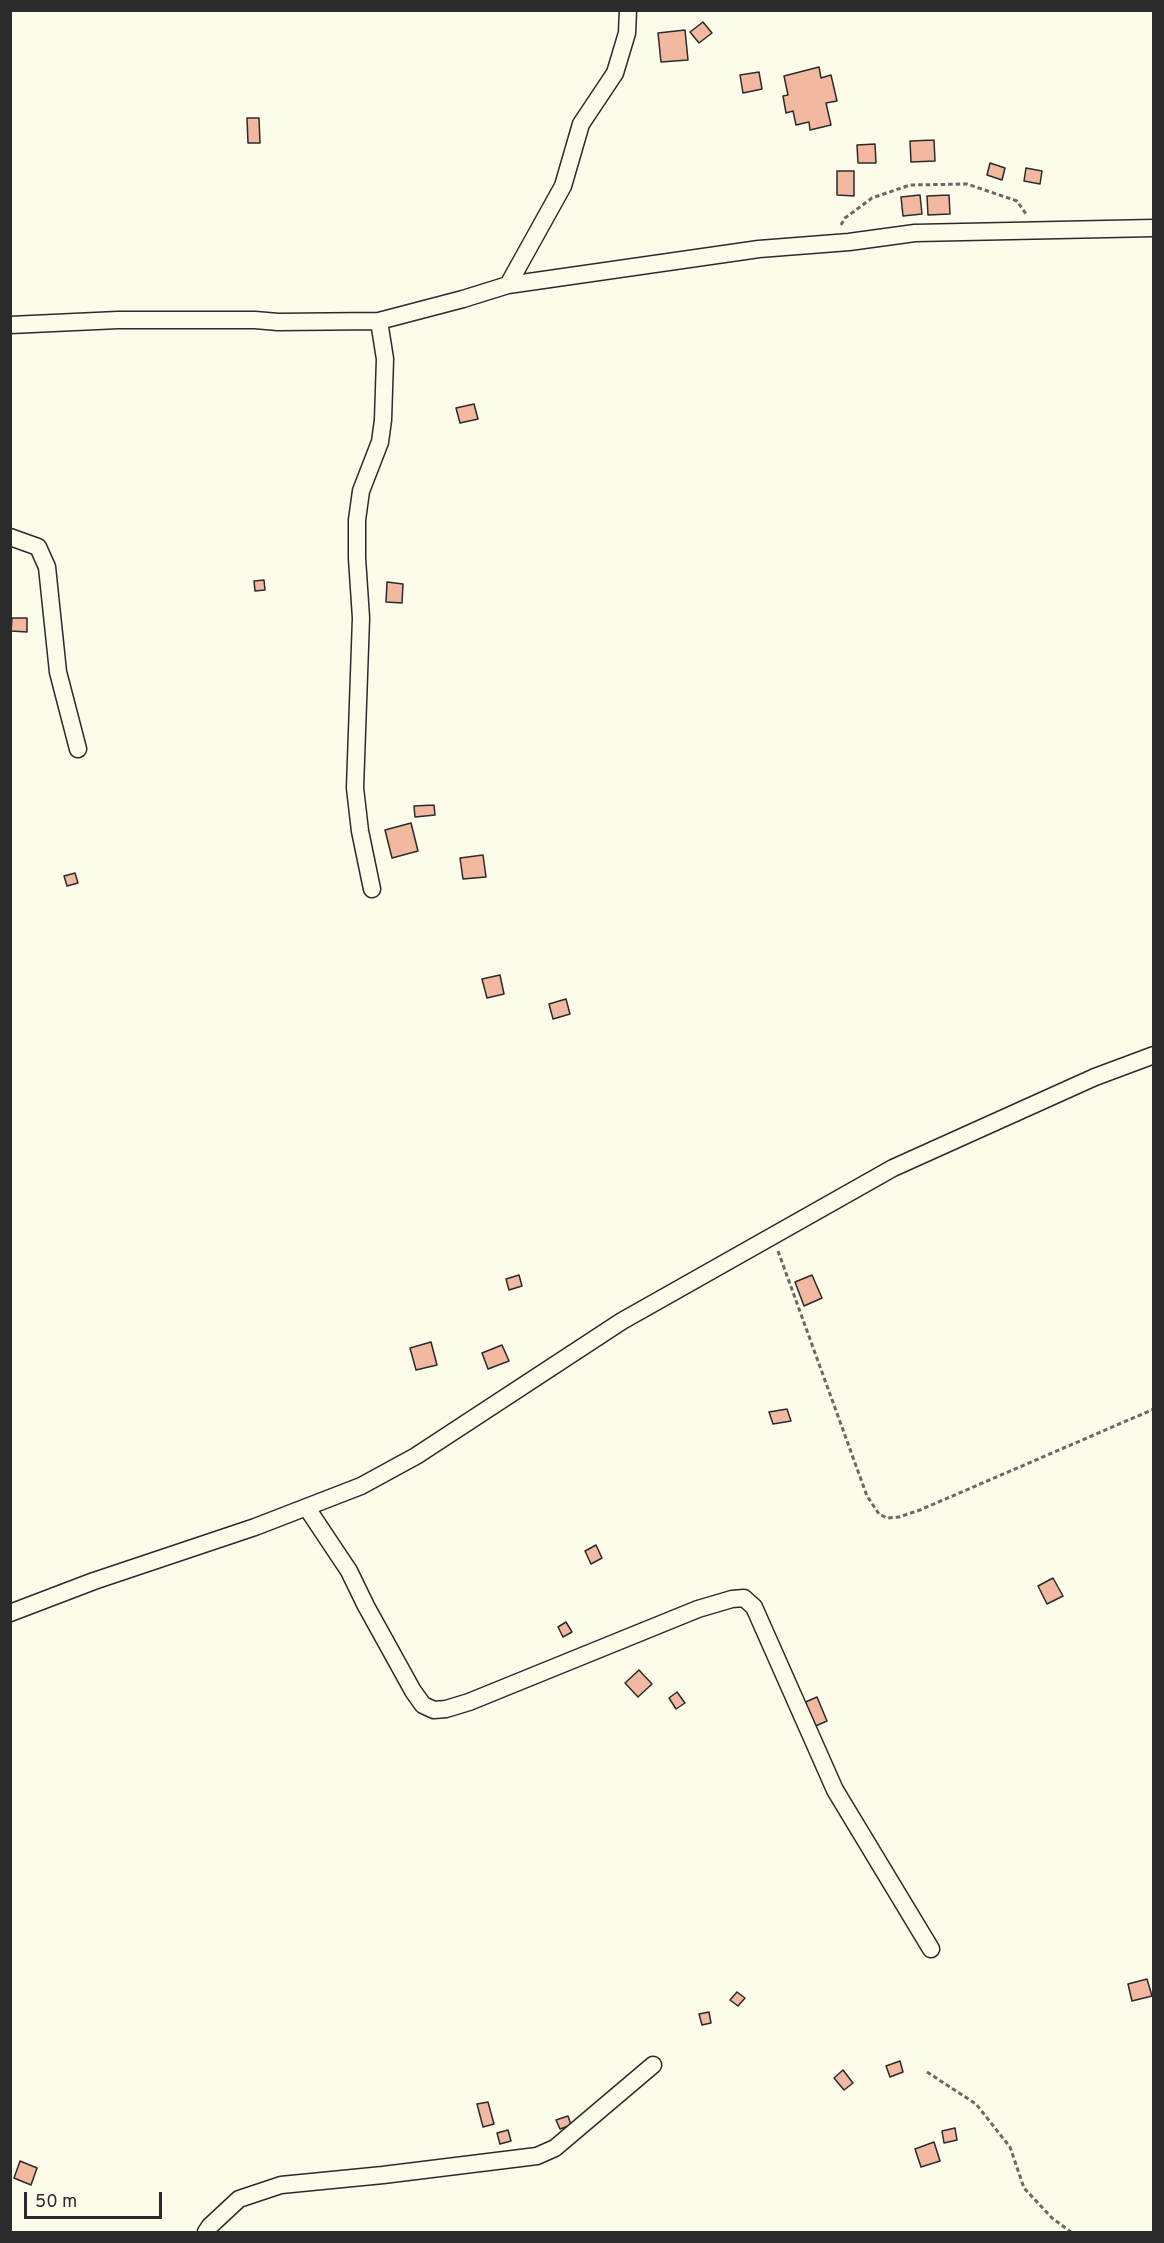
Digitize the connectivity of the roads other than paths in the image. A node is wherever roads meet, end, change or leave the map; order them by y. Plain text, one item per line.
1 (628, 10) edge
2 (1154, 228) edge
3 (508, 285) junction
4 (379, 321) junction
5 (10, 325) edge
6 (10, 537) edge
7 (78, 749) dead end
8 (372, 889) dead end
9 (1154, 1055) edge
10 (307, 1508) junction
11 (10, 1613) edge
12 (931, 1949) dead end
13 (652, 2065) dead end
14 (206, 2232) edge

1 - 3 street
2 - 3 street
3 - 4 street
4 - 5 street
4 - 8 street
6 - 7 street
9 - 10 street
10 - 11 street
10 - 12 street
13 - 14 street

